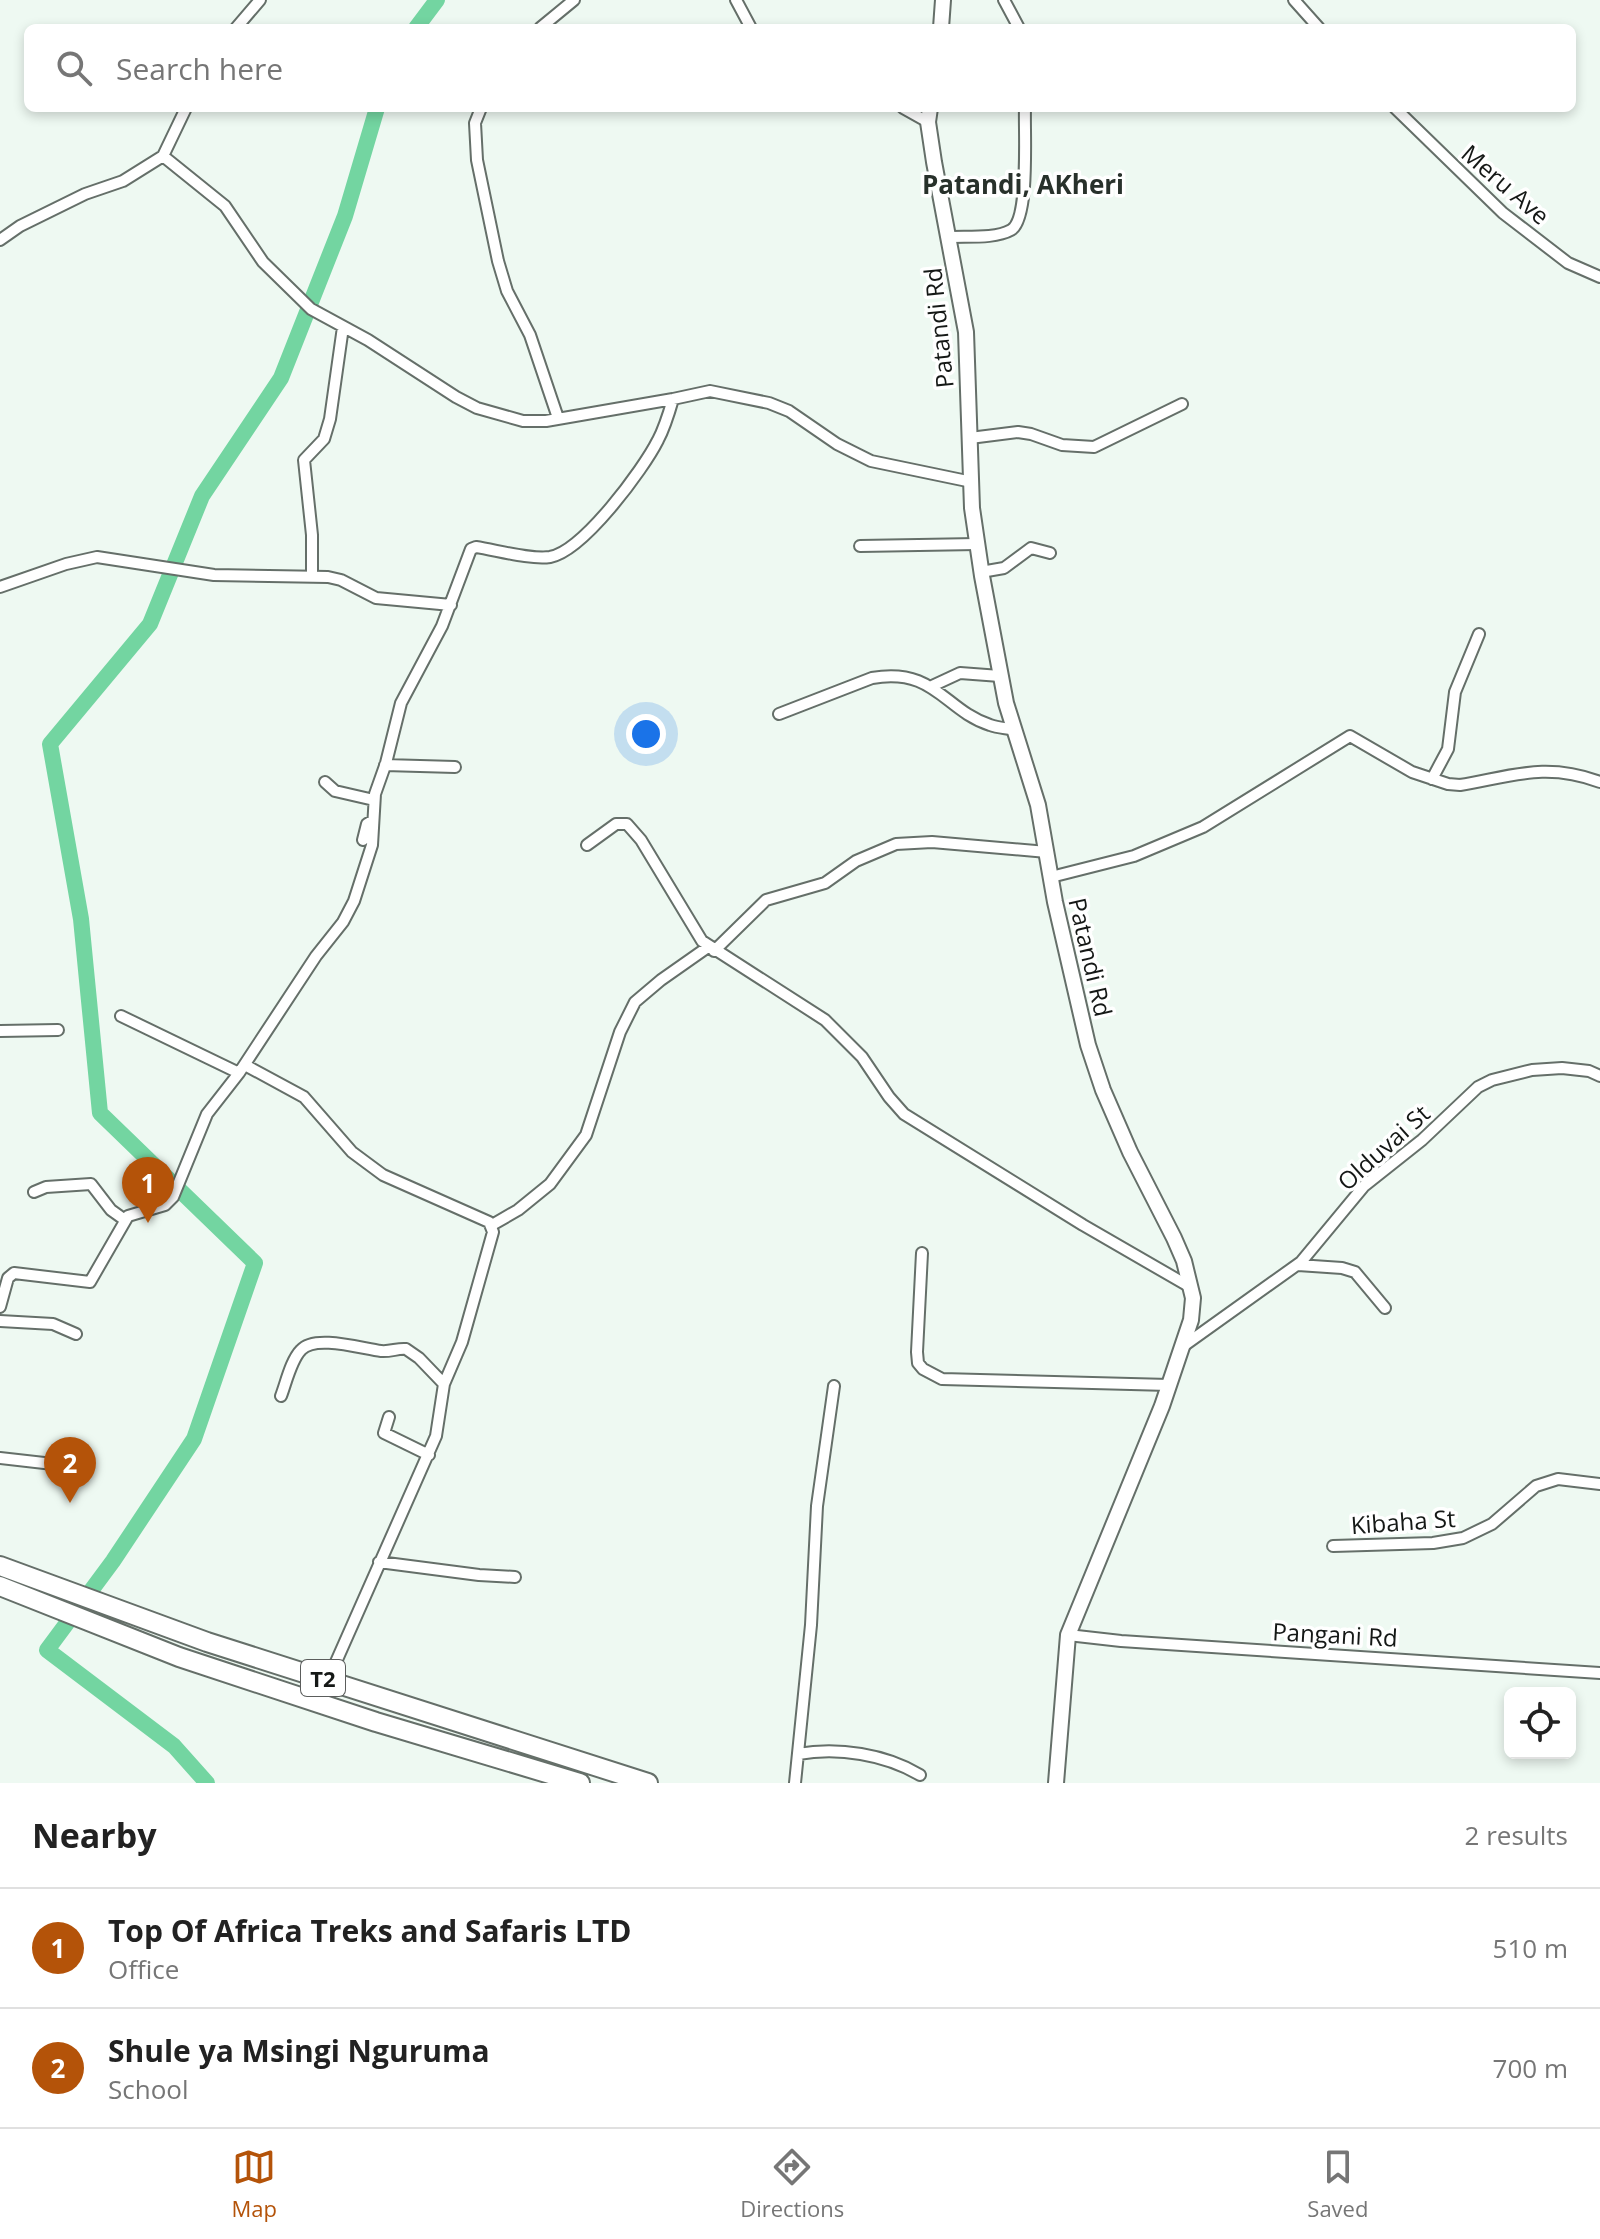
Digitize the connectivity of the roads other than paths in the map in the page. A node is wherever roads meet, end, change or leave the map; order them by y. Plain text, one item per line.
1 (260, 0) edge
2 (574, 0) edge
3 (736, 0) edge
4 (943, 0) edge
5 (1004, 0) edge
6 (1294, 0) edge
7 (239, 24) edge
8 (545, 24) edge
9 (749, 24) edge
10 (941, 24) edge
11 (1017, 24) edge
12 (1315, 24) edge
13 (184, 112) edge
14 (479, 112) edge
15 (1025, 112) edge
16 (1399, 112) edge
17 (929, 115) edge
18 (163, 156) junction
19 (949, 237) junction
20 (0, 240) edge
21 (1600, 277) edge
22 (343, 327) junction
23 (673, 399) junction
24 (1182, 404) dead end
25 (558, 418) junction
26 (970, 438) junction
27 (972, 482) junction
28 (977, 544) junction
29 (860, 546) dead end
30 (1050, 553) dead end
31 (981, 572) junction
32 (312, 576) junction
33 (0, 587) edge
34 (451, 605) junction
35 (1479, 634) dead end
36 (1000, 676) junction
37 (932, 686) junction
38 (779, 714) dead end
39 (1015, 730) junction
40 (385, 765) junction
41 (455, 767) dead end
42 (1432, 779) junction
43 (325, 782) dead end
44 (1600, 782) edge
45 (374, 800) junction
46 (372, 821) junction
47 (363, 840) dead end
48 (587, 845) dead end
49 (1047, 852) junction
50 (1051, 877) junction
51 (711, 949) junction
52 (121, 1016) dead end
53 (58, 1030) dead end
54 (0, 1031) edge
55 (242, 1069) junction
56 (1600, 1076) edge
57 (34, 1192) dead end
58 (125, 1220) junction
59 (492, 1225) junction
60 (922, 1253) dead end
61 (1298, 1265) junction
62 (1192, 1288) junction
63 (0, 1298) edge
64 (0, 1307) edge
65 (1385, 1308) dead end
66 (0, 1321) edge
67 (76, 1334) dead end
68 (1182, 1347) junction
69 (444, 1384) junction
70 (1169, 1385) junction
71 (834, 1386) dead end
72 (281, 1396) dead end
73 (389, 1417) dead end
74 (429, 1455) junction
75 (0, 1458) edge
76 (53, 1464) dead end
77 (1600, 1484) edge
78 (1333, 1546) dead end
79 (379, 1562) junction
80 (0, 1566) edge
81 (515, 1577) dead end
82 (0, 1586) edge
83 (1068, 1635) junction
84 (1600, 1673) edge
85 (328, 1680) junction
86 (798, 1754) junction
87 (592, 1774) edge
88 (920, 1775) dead end
89 (580, 1783) edge
90 (648, 1783) edge
91 (795, 1783) edge
92 (1056, 1783) edge

1 - 7 street
2 - 8 street
3 - 9 street
4 - 10 street
5 - 11 street
6 - 12 street
13 - 18 street
14 - 25 street
15 - 19 street
16 - 21 street, Meru Ave
17 - 19 street, Patandi Rd
18 - 20 street
18 - 22 street
19 - 26 street, Patandi Rd
22 - 25 street
22 - 32 street
23 - 25 street
23 - 27 street
23 - 34 street
24 - 26 street
26 - 27 street, Patandi Rd
27 - 28 street, Patandi Rd
28 - 29 street
28 - 31 street, Patandi Rd
30 - 31 street
31 - 36 street, Patandi Rd
32 - 33 street
32 - 34 street
34 - 40 street
35 - 42 street
36 - 37 street
36 - 39 street, Patandi Rd
37 - 38 street
37 - 39 street
39 - 49 street, Patandi Rd
40 - 41 street
40 - 45 street
42 - 44 street
42 - 50 street
43 - 45 street
45 - 46 street
46 - 47 street
46 - 55 street
48 - 51 street
49 - 50 street, Patandi Rd
49 - 51 street
50 - 62 street, Patandi Rd
51 - 59 street
51 - 62 street
52 - 55 street
53 - 54 street
55 - 58 street
55 - 59 street
56 - 61 street, Olduvai St
57 - 58 street
58 - 63 street
59 - 69 street
60 - 70 street
61 - 65 street
61 - 68 street, Olduvai St
62 - 68 street, Patandi Rd
63 - 64 street
66 - 67 street
68 - 70 street, Patandi Rd
69 - 72 street
69 - 74 street
70 - 83 street, Patandi Rd
71 - 86 street
73 - 74 street
74 - 79 street
75 - 76 street
77 - 78 street, Kibaha St
79 - 81 street
79 - 85 street
80 - 85 highway, T2
82 - 89 highway, T2
83 - 84 street, Pangani Rd
83 - 92 street, Patandi Rd
85 - 87 highway, T2
86 - 88 street
86 - 91 street
87 - 90 highway, T2

